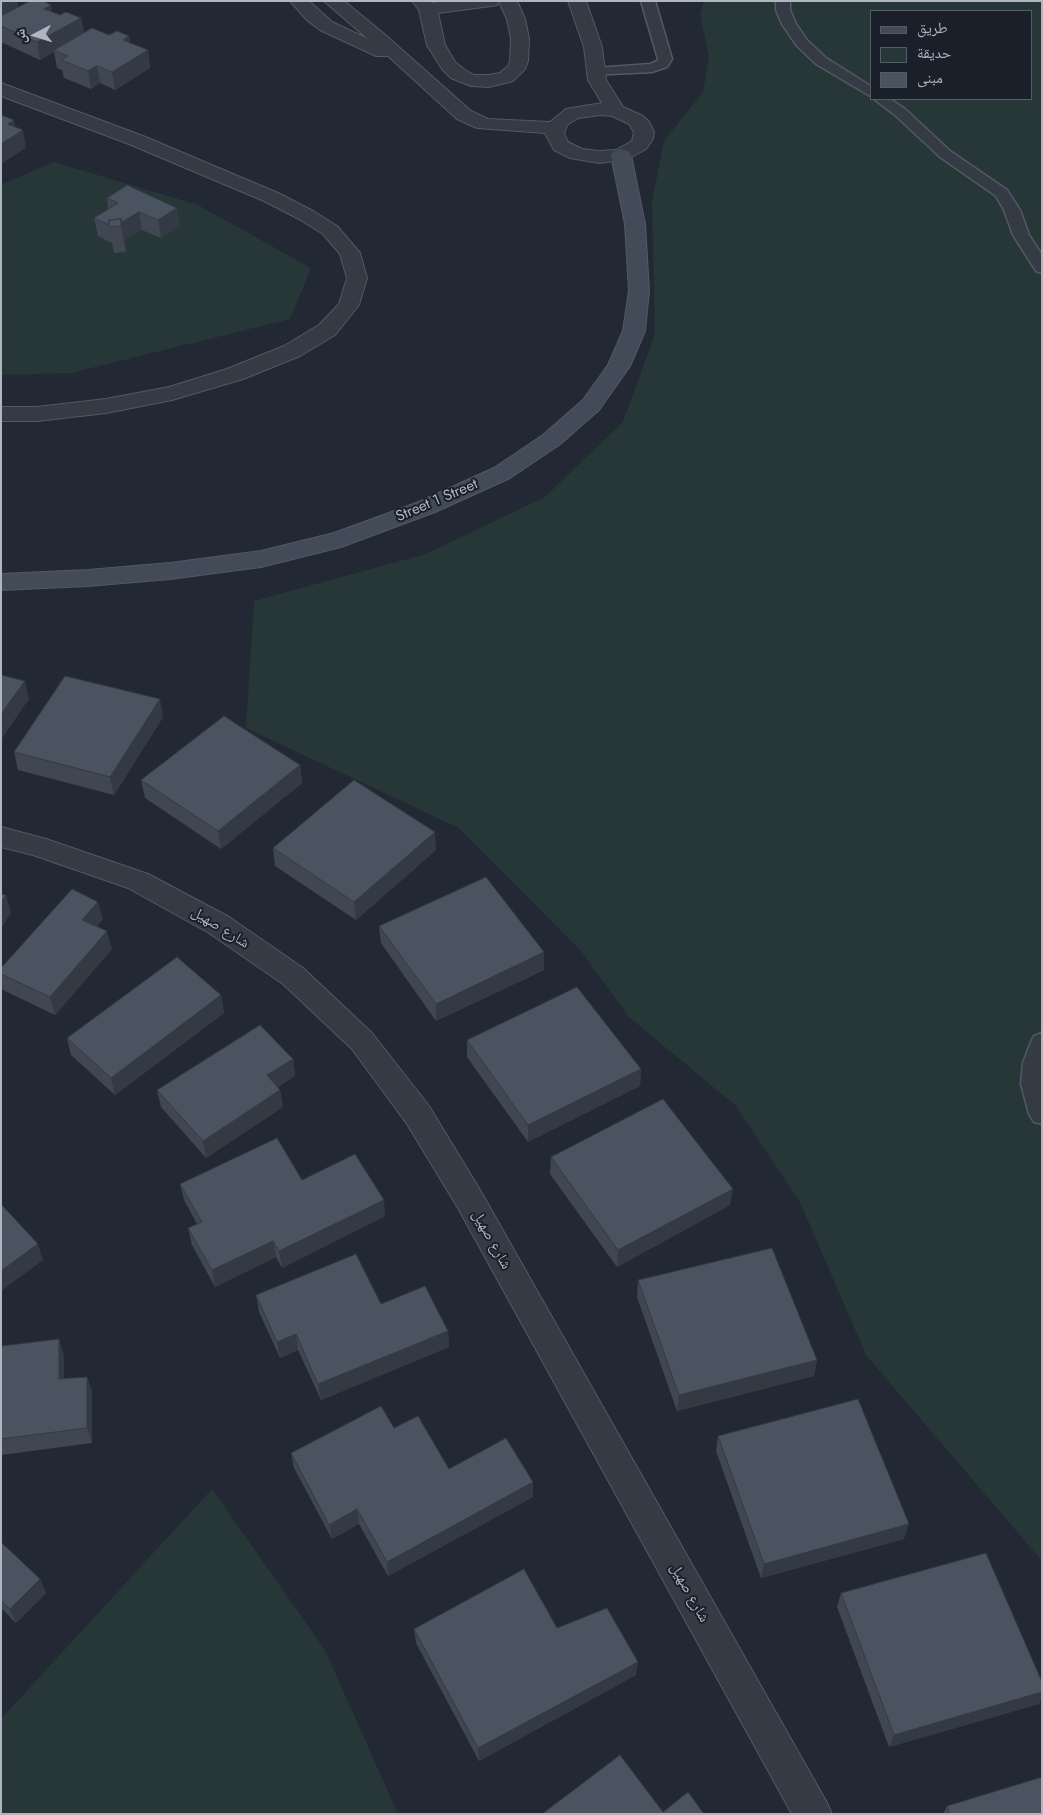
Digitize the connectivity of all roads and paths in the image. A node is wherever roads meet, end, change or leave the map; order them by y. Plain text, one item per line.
1 (299, 1) edge
2 (332, 1) edge
3 (491, 1) edge
4 (508, 1) edge
5 (577, 1) edge
6 (648, 1) edge
7 (783, 1) edge
8 (425, 5) edge
9 (400, 58) junction
10 (596, 76) junction
11 (1, 89) edge
12 (870, 92) edge
13 (882, 100) edge
14 (616, 111) junction
15 (573, 113) junction
16 (555, 128) junction
17 (621, 155) junction
18 (1042, 268) edge
19 (1, 414) edge
20 (1, 582) edge
21 (1, 837) edge
22 (1042, 1042) edge
23 (1042, 1115) edge
24 (812, 1814) edge

1 - 9 street
2 - 9 street
3 - 8 street
4 - 8 street
5 - 10 street
6 - 10 lane
7 - 12 lane
9 - 16 street
10 - 14 street
10 - 15 street
11 - 19 street
13 - 18 lane
14 - 15 street
14 - 17 street
15 - 16 street
16 - 17 street
17 - 20 street, Street 1 Street
21 - 24 street, شارع صهيل
22 - 23 lane

